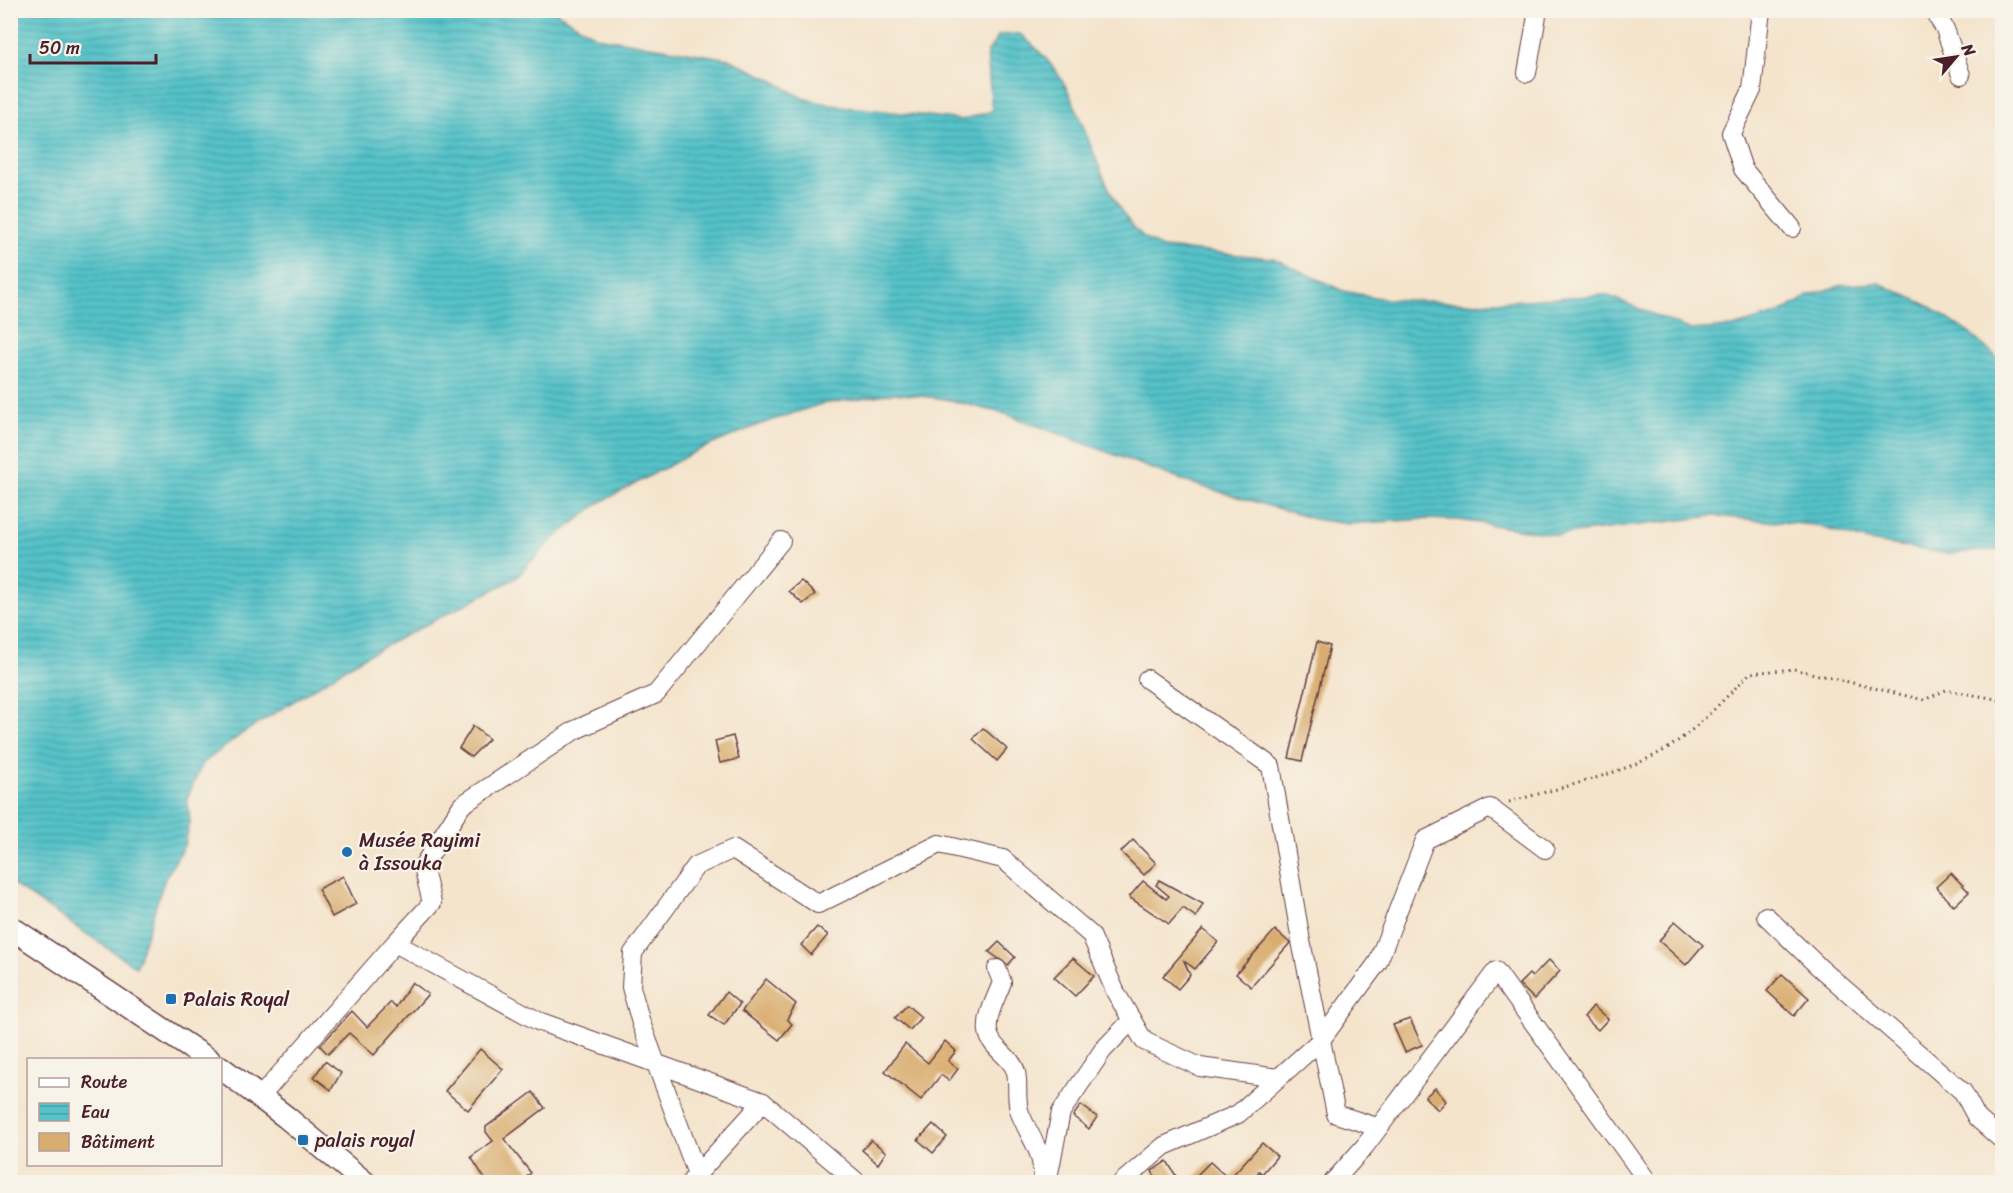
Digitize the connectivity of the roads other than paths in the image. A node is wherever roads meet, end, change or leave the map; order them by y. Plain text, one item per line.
1 (1538, 10) edge
2 (1761, 10) edge
3 (1933, 10) edge
4 (1527, 73) dead end
5 (1960, 75) dead end
6 (1792, 228) dead end
7 (781, 542) dead end
8 (1147, 679) dead end
9 (1545, 849) dead end
10 (1766, 916) dead end
11 (10, 927) edge
12 (395, 943) junction
13 (997, 969) dead end
14 (1132, 1020) junction
15 (1321, 1040) junction
16 (207, 1058) edge
17 (657, 1066) junction
18 (222, 1068) edge
19 (1278, 1078) junction
20 (260, 1097) junction
21 (763, 1102) junction
22 (1377, 1127) junction
23 (2002, 1140) edge
24 (694, 1178) edge
25 (364, 1182) edge
26 (857, 1182) edge
27 (1042, 1182) edge
28 (1047, 1182) edge
29 (1122, 1182) edge
30 (1333, 1182) edge
31 (1648, 1182) edge

1 - 4 street
2 - 6 street
3 - 5 street
7 - 12 street
8 - 15 street
9 - 15 street
10 - 23 street
11 - 16 street
12 - 17 street
12 - 20 street
13 - 27 street
14 - 17 street
14 - 19 street
14 - 28 street
15 - 19 street
15 - 22 street
17 - 21 street
17 - 24 street
18 - 20 street
19 - 29 street
20 - 25 street
21 - 24 street
21 - 26 street
22 - 30 street
22 - 31 street

